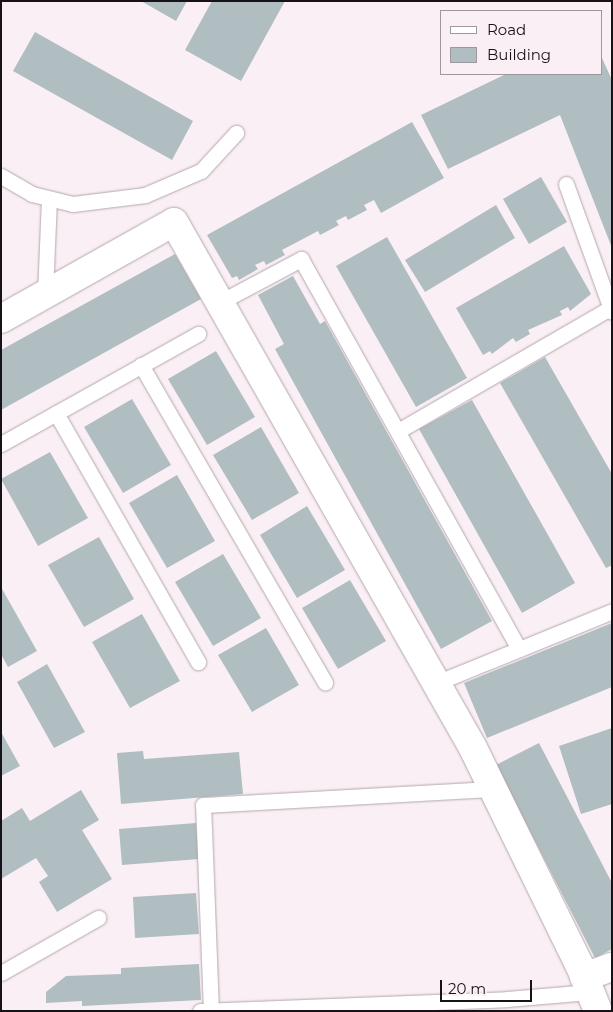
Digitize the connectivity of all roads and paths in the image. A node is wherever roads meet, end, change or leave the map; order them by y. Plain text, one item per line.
1 (236, 133) dead end
2 (1, 176) edge
3 (566, 184) dead end
4 (49, 200) junction
5 (45, 294) junction
6 (220, 302) junction
7 (611, 310) edge
8 (1, 319) edge
9 (198, 334) dead end
10 (141, 366) junction
11 (56, 413) junction
12 (398, 432) junction
13 (1, 444) edge
14 (612, 611) edge
15 (518, 649) junction
16 (198, 662) dead end
17 (325, 682) dead end
18 (436, 683) junction
19 (493, 789) junction
20 (98, 918) dead end
21 (612, 967) edge
22 (1, 973) edge
23 (591, 993) edge
24 (200, 1011) edge
25 (211, 1011) edge

1 - 4 lane
2 - 4 lane
3 - 7 lane
4 - 5 lane
5 - 6 street
5 - 8 street
6 - 12 lane
6 - 18 street
7 - 12 lane
9 - 10 lane
10 - 11 lane
10 - 17 lane
11 - 13 lane
11 - 16 lane
12 - 15 lane
14 - 15 lane
15 - 18 lane
18 - 19 street
19 - 23 street
19 - 25 lane
20 - 22 lane
21 - 23 street
23 - 25 lane
24 - 25 lane

